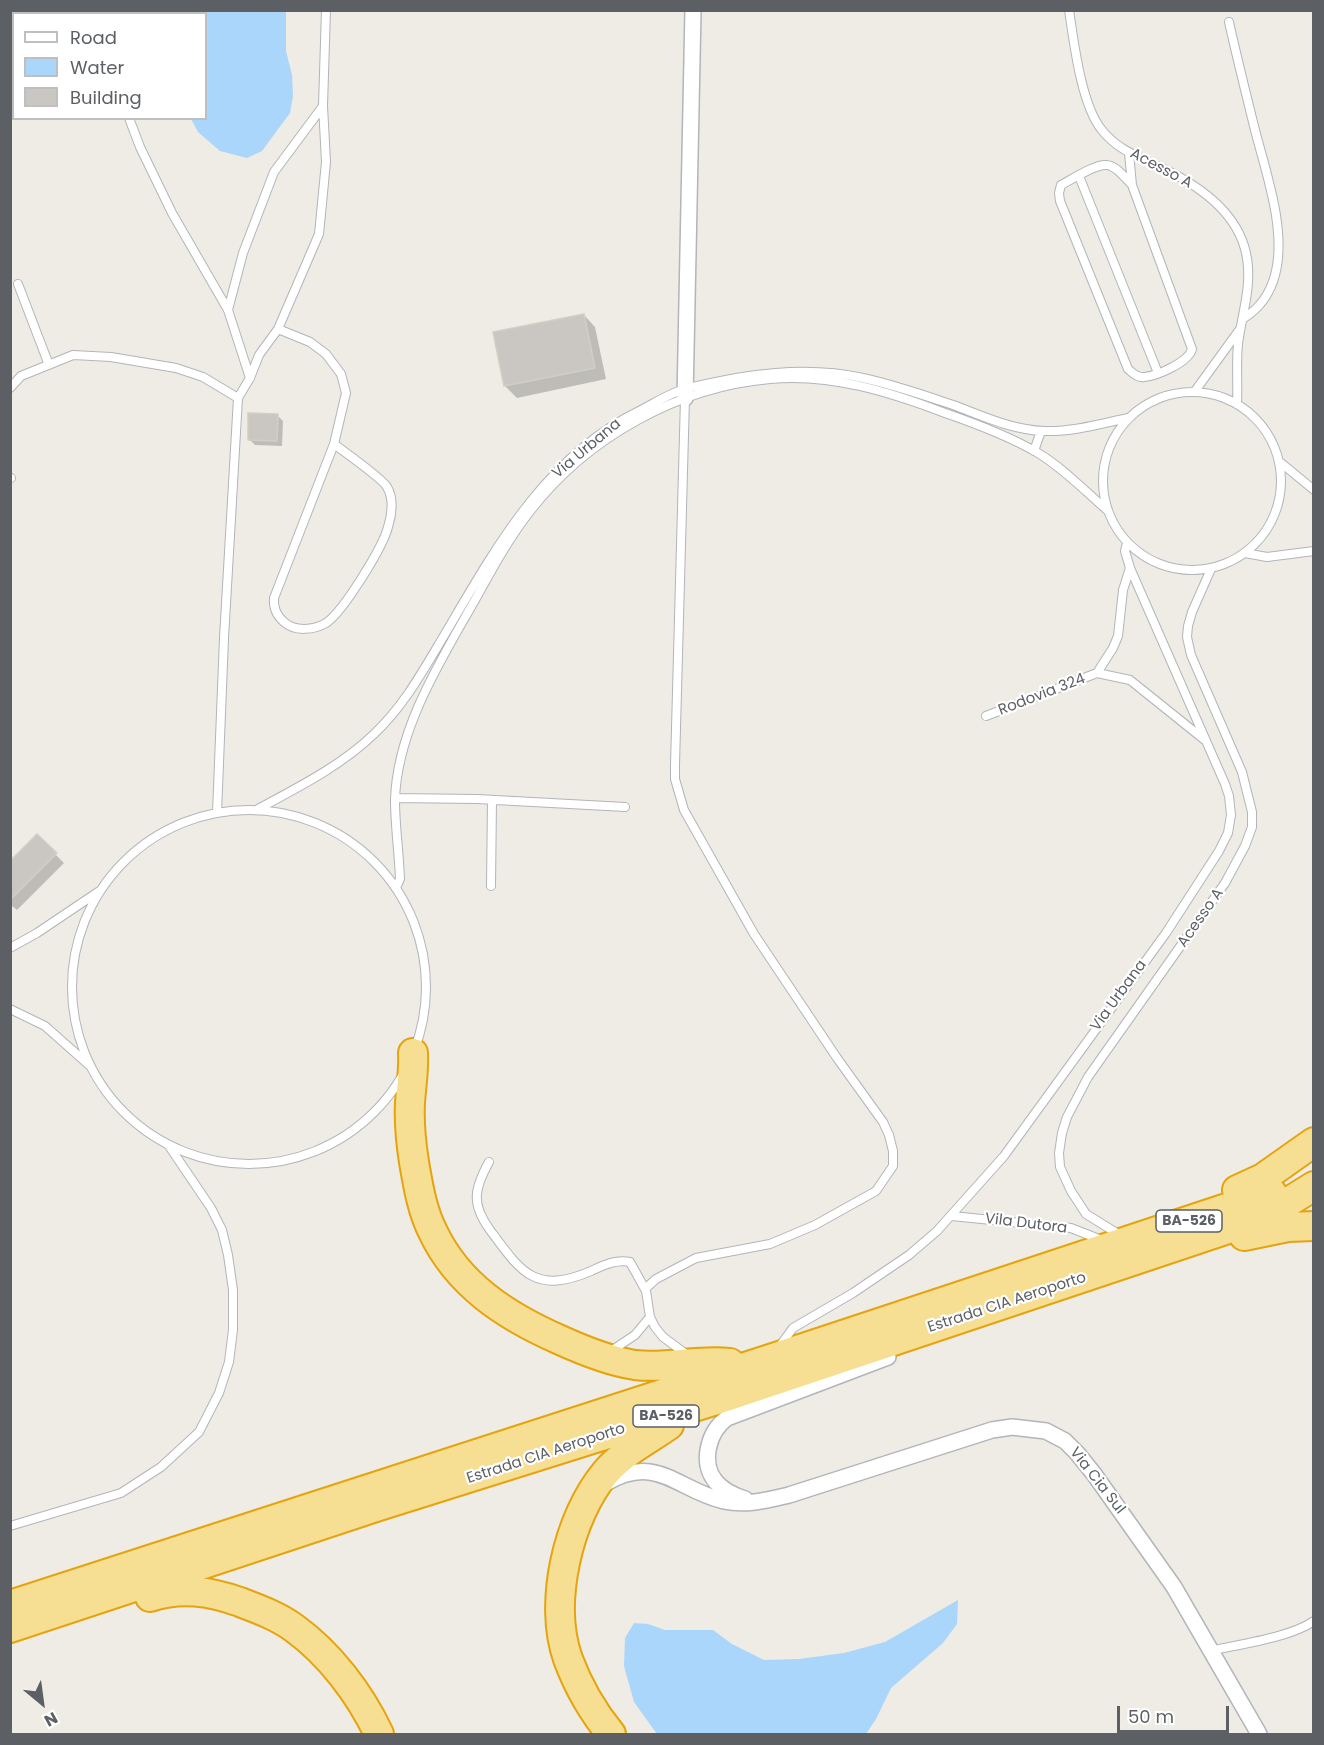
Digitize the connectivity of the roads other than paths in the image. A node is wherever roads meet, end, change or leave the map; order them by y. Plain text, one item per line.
1 (326, 10) edge
2 (693, 10) edge
3 (1069, 10) edge
4 (1229, 22) dead end
5 (323, 106) junction
6 (130, 120) edge
7 (1129, 153) junction
8 (1079, 176) junction
9 (1132, 185) junction
10 (18, 284) dead end
11 (228, 310) junction
12 (1243, 322) junction
13 (278, 329) junction
14 (49, 365) junction
15 (1158, 373) junction
16 (250, 378) junction
17 (10, 388) edge
18 (1195, 391) junction
19 (684, 393) junction
20 (238, 398) junction
21 (1237, 403) junction
22 (1128, 418) junction
23 (1041, 431) junction
24 (334, 444) junction
25 (1034, 451) junction
26 (1280, 462) junction
27 (1314, 490) edge
28 (1107, 510) junction
29 (1127, 543) junction
30 (1314, 551) edge
31 (1245, 553) junction
32 (1130, 568) junction
33 (1211, 568) junction
34 (1097, 673) junction
35 (986, 716) dead end
36 (1208, 743) junction
37 (395, 798) junction
38 (492, 800) junction
39 (625, 807) dead end
40 (256, 810) junction
41 (217, 813) junction
42 (491, 886) dead end
43 (396, 888) junction
44 (100, 891) junction
45 (10, 948) edge
46 (10, 1009) edge
47 (413, 1053) junction
48 (90, 1066) junction
49 (1314, 1142) edge
50 (168, 1145) junction
51 (489, 1162) dead end
52 (1314, 1184) edge
53 (952, 1216) junction
54 (1314, 1226) edge
55 (1107, 1236) junction
56 (1064, 1261) junction
57 (645, 1289) junction
58 (995, 1307) junction
59 (650, 1317) junction
60 (944, 1324) junction
61 (600, 1356) junction
62 (697, 1362) junction
63 (762, 1362) junction
64 (693, 1407) junction
65 (593, 1490) junction
66 (757, 1502) junction
67 (10, 1526) edge
68 (201, 1542) junction
69 (10, 1588) edge
70 (10, 1605) edge
71 (1313, 1622) edge
72 (10, 1628) edge
73 (10, 1641) edge
74 (1210, 1651) junction
75 (379, 1734) edge
76 (612, 1734) edge
77 (1259, 1734) edge

1 - 5 lane
2 - 19 street
3 - 7 lane, Acesso A
4 - 12 lane
5 - 11 lane
5 - 13 lane
6 - 11 lane
7 - 9 lane
7 - 12 lane, Acesso A
8 - 9 lane
8 - 15 lane
8 - 15 lane
9 - 15 lane
10 - 14 lane
11 - 16 lane
12 - 18 lane, Acesso A
12 - 21 lane, Acesso A
13 - 16 lane
13 - 24 lane
14 - 17 lane
14 - 20 lane
16 - 20 lane
18 - 21 lane
18 - 22 lane
19 - 23 lane, Via Urbana
19 - 25 lane, Via Urbana
19 - 37 lane, Via Urbana
19 - 40 lane, Via Urbana
19 - 57 lane
20 - 41 lane
21 - 26 lane
22 - 23 lane, Via Urbana
22 - 28 lane
23 - 25 lane
24 - 24 lane
25 - 28 lane, Via Urbana
26 - 27 lane
26 - 31 lane
28 - 29 lane
29 - 32 lane, Via Urbana
29 - 33 lane
30 - 31 lane
31 - 33 lane
32 - 34 lane
32 - 36 lane, Via Urbana
33 - 55 lane, Acesso A
34 - 35 lane, Rodovia 324
34 - 36 lane
36 - 53 lane, Via Urbana
37 - 38 lane
37 - 43 lane, Via Urbana
38 - 39 lane
38 - 42 lane
40 - 41 lane
40 - 43 lane
41 - 44 lane
43 - 47 lane
44 - 45 lane
44 - 48 lane
46 - 48 lane
47 - 50 lane
47 - 61 highway
48 - 50 lane
49 - 55 highway
50 - 67 lane
51 - 57 lane
52 - 56 highway, Estrada CIA Aeroporto / BA-526
52 - 58 highway, Estrada CIA Aeroporto / BA-526
53 - 55 lane, Vila Dutora
53 - 63 lane, Via Urbana
54 - 58 highway
55 - 56 highway
56 - 63 highway, Estrada CIA Aeroporto / BA-526
57 - 59 lane
58 - 60 highway, Estrada CIA Aeroporto / BA-526
59 - 61 lane
59 - 62 lane
60 - 64 highway, Estrada CIA Aeroporto / BA-526
60 - 66 street
61 - 62 highway
62 - 63 highway
63 - 68 highway, Estrada CIA Aeroporto / BA-526
64 - 65 highway
64 - 72 highway, Estrada CIA Aeroporto / BA-526
65 - 66 street, Via Cia Sul
65 - 76 highway
66 - 74 street, Via Cia Sul
68 - 69 highway
68 - 70 highway, Estrada CIA Aeroporto / BA-526
71 - 74 lane
73 - 75 highway
74 - 77 street, Via Cia Sul

